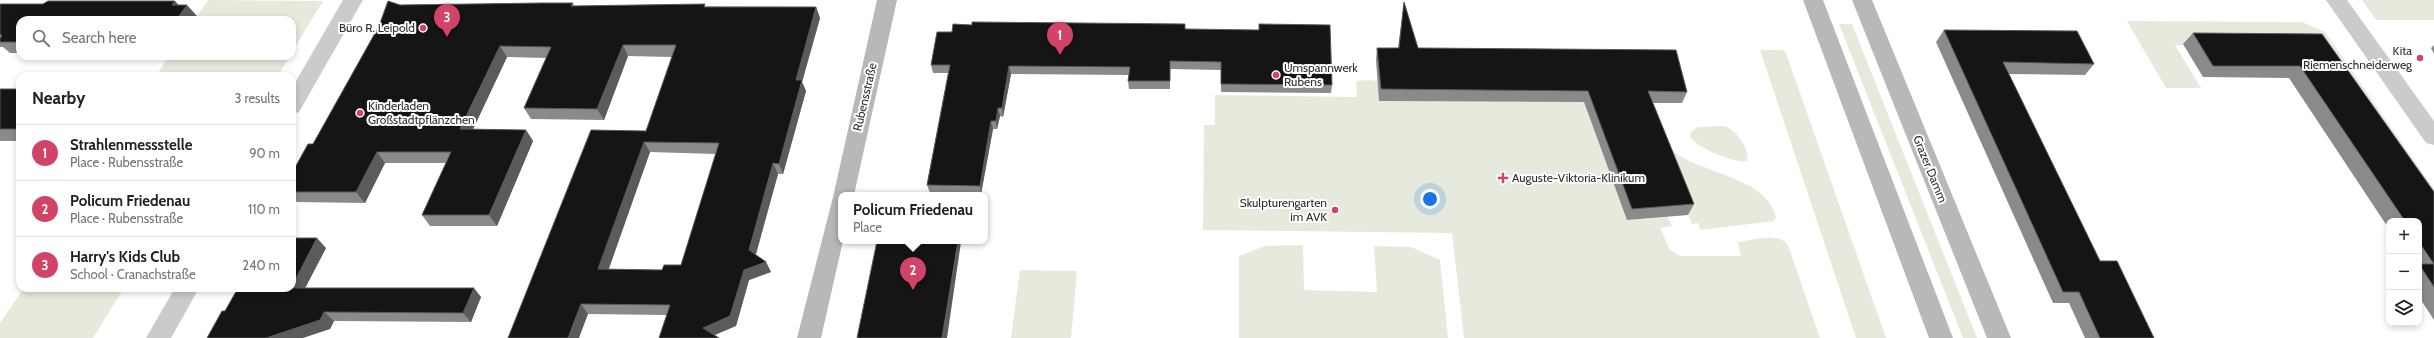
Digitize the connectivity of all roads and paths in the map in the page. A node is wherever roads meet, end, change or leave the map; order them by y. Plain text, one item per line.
1 (353, 0) edge
2 (887, 0) edge
3 (1813, 0) edge
4 (1862, 0) edge
5 (2336, 0) edge
6 (296, 99) edge
7 (2434, 137) edge
8 (844, 192) edge
9 (838, 215) edge
10 (185, 292) edge
11 (158, 338) edge
12 (809, 338) edge
13 (1941, 338) edge
14 (1999, 338) edge

1 - 6 street
2 - 8 main road, Rubensstraße
3 - 13 main road
4 - 14 main road, Grazer Damm
5 - 7 street
9 - 12 main road
10 - 11 street

